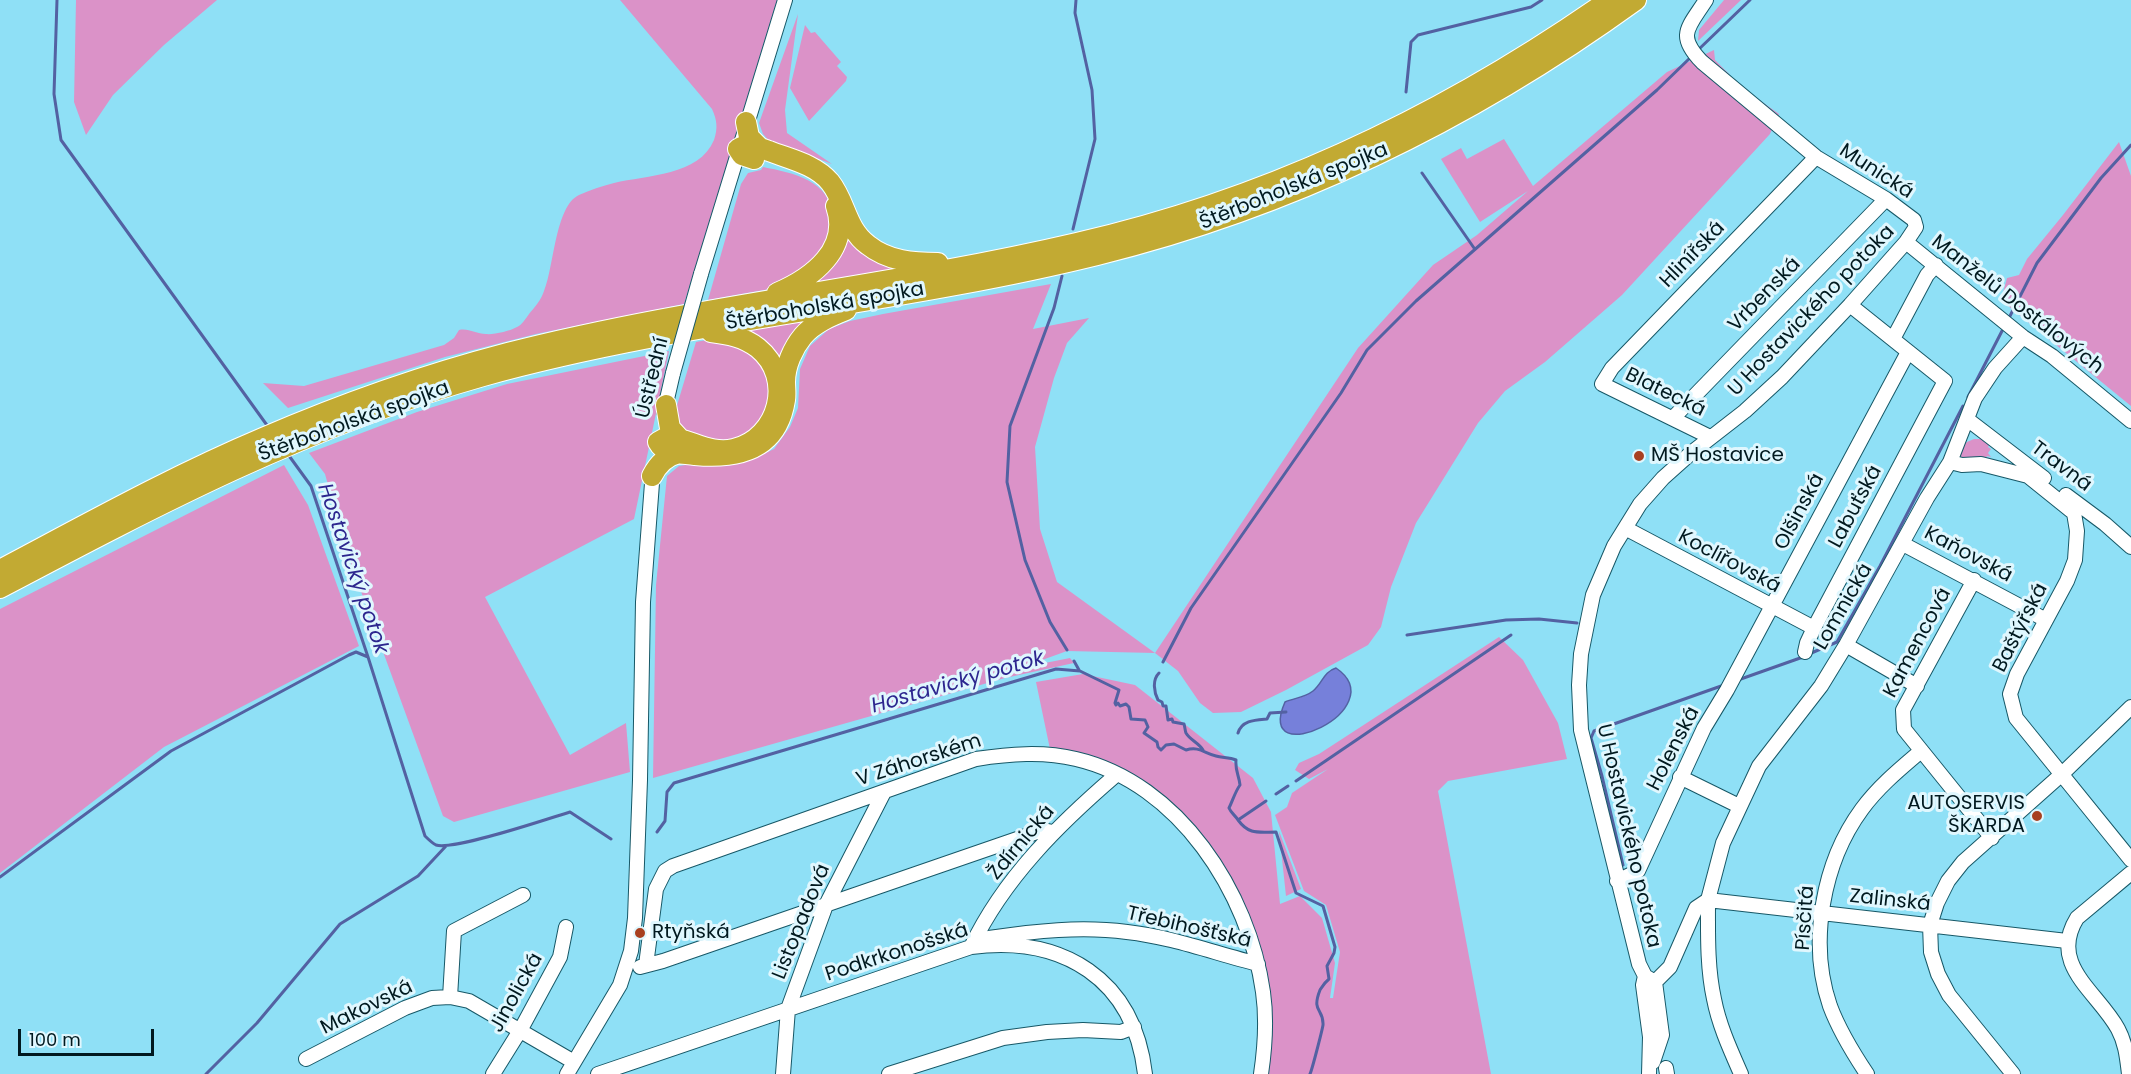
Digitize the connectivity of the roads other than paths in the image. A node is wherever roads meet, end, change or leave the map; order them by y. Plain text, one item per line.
1 (785, 0) edge
2 (1609, 0) edge
3 (1636, 0) edge
4 (1706, 0) edge
5 (746, 122) joint
6 (750, 152) junction
7 (1816, 157) junction
8 (732, 169) joint
9 (1886, 199) junction
10 (1914, 220) joint
11 (1906, 242) junction
12 (977, 264) junction
13 (1935, 265) junction
14 (883, 297) junction
15 (1850, 305) junction
16 (744, 306) junction
17 (669, 334) junction
18 (2023, 337) junction
19 (1893, 339) junction
20 (1908, 352) junction
21 (1602, 384) joint
22 (666, 405) junction
23 (1672, 418) junction
24 (1967, 419) junction
25 (2131, 421) edge
26 (292, 434) junction
27 (1710, 437) junction
28 (657, 442) junction
29 (268, 444) junction
30 (680, 447) junction
31 (1950, 462) junction
32 (652, 476) junction
33 (1625, 528) junction
34 (1904, 543) junction
35 (2131, 547) edge
36 (0, 570) edge
37 (1974, 580) junction
38 (0, 588) edge
39 (1772, 607) junction
40 (2046, 620) junction
41 (1814, 628) junction
42 (1846, 645) junction
43 (1805, 652) dead end
44 (1917, 686) junction
45 (1727, 690) joint
46 (2131, 707) edge
47 (1921, 751) junction
48 (2062, 774) junction
49 (1116, 775) junction
50 (1680, 777) junction
51 (884, 792) junction
52 (1739, 806) junction
53 (1053, 832) junction
54 (1992, 838) junction
55 (2131, 860) edge
56 (2131, 873) edge
57 (1617, 881) junction
58 (523, 895) dead end
59 (1708, 900) junction
60 (826, 905) junction
61 (1822, 914) junction
62 (1930, 925) junction
63 (566, 927) dead end
64 (2067, 941) junction
65 (971, 947) junction
66 (1258, 964) junction
67 (646, 965) junction
68 (626, 970) junction
69 (1650, 979) junction
70 (450, 997) junction
71 (788, 1010) junction
72 (1134, 1028) junction
73 (520, 1029) junction
74 (306, 1059) dead end
75 (571, 1068) edge
76 (602, 1073) edge
77 (1649, 1073) edge
78 (493, 1074) edge
79 (783, 1074) edge
80 (889, 1074) edge
81 (1145, 1074) edge
82 (1262, 1074) edge
83 (1741, 1074) edge
84 (1868, 1074) edge
85 (2013, 1074) edge
86 (2130, 1074) edge

1 - 5 street
2 - 12 highway, Štěrboholská spojka
3 - 14 highway, Štěrboholská spojka
4 - 7 street, Munická
5 - 6 highway
6 - 8 highway
6 - 12 highway
6 - 16 highway
7 - 9 street, Munická
7 - 21 street, Hlinířská
8 - 22 street, Ústřední, bridge
9 - 10 street, Munická
9 - 23 street, Vrbenská
10 - 11 street, U Hostavického potoka
11 - 13 street, Manželů Dostálových
11 - 15 street, U Hostavického potoka
12 - 16 highway, Štěrboholská spojka
13 - 18 street, Manželů Dostálových
13 - 19 street
14 - 17 highway, Štěrboholská spojka
14 - 30 highway
15 - 19 street
15 - 27 street, U Hostavického potoka
16 - 26 highway, Štěrboholská spojka
17 - 26 highway, Štěrboholská spojka
17 - 30 highway
18 - 24 street, Lomnická
18 - 25 street, Manželů Dostálových
19 - 20 street
20 - 39 street, Olšinská
20 - 41 street, Labuťská
21 - 23 street, Blatecká
22 - 28 street, Ústřední
22 - 30 highway
23 - 27 street, Blatecká
24 - 31 street, Lomnická
24 - 35 street, Travná
26 - 29 highway, Štěrboholská spojka
27 - 33 street, U Hostavického potoka
28 - 30 highway
28 - 32 street, Ústřední
29 - 36 highway, Štěrboholská spojka
29 - 38 highway, Štěrboholská spojka
30 - 32 highway
31 - 34 street, Lomnická
31 - 40 street, Baštýřská
32 - 68 street, Ústřední
33 - 39 street, Koclířovská
33 - 57 street, U Hostavického potoka
34 - 37 street, Kaňovská
34 - 42 street, Lomnická
37 - 40 street, Kaňovská
37 - 44 street, Kamencová
39 - 41 street, Koclířovská
39 - 45 street, Olšinská
40 - 48 street, Baštýřská
41 - 43 street, Labuťská
42 - 44 street
42 - 52 street, Lomnická
44 - 47 street, Kamencová
45 - 50 street, Holenská
46 - 48 street
47 - 54 street, Kamencová
47 - 61 street, Písčitá
48 - 54 street
48 - 55 street, Baštýřská
49 - 51 street, V Záhorském
49 - 53 street, Ždírnická
49 - 66 street, V Záhorském
50 - 52 street
50 - 57 street, Holenská
51 - 60 street, Listopadová
51 - 67 street, V Záhorském
52 - 59 street, Lomnická
53 - 60 street
53 - 65 street, Ždírnická
54 - 62 street
56 - 64 street
57 - 69 street, U Hostavického potoka
58 - 70 street
59 - 61 street, Zalinská
59 - 69 street, Lomnická
59 - 83 street
60 - 67 street
60 - 71 street, Listopadová
61 - 62 street, Zalinská
61 - 84 street, Písčitá
62 - 64 street, Zalinská
62 - 85 street
63 - 73 street, Jinolická
64 - 86 street
65 - 66 street, Třebihošťská
65 - 71 street, Podkrkonošská
65 - 72 street, Podkrkonošská
66 - 82 street, V Záhorském
67 - 68 street
68 - 75 street, Ústřední
69 - 77 street
70 - 73 street, Makovská
70 - 74 street, Makovská
71 - 76 street, Podkrkonošská
71 - 79 street, Listopadová
72 - 80 street
72 - 81 street, Podkrkonošská
73 - 75 street, Makovská
73 - 78 street, Jinolická

